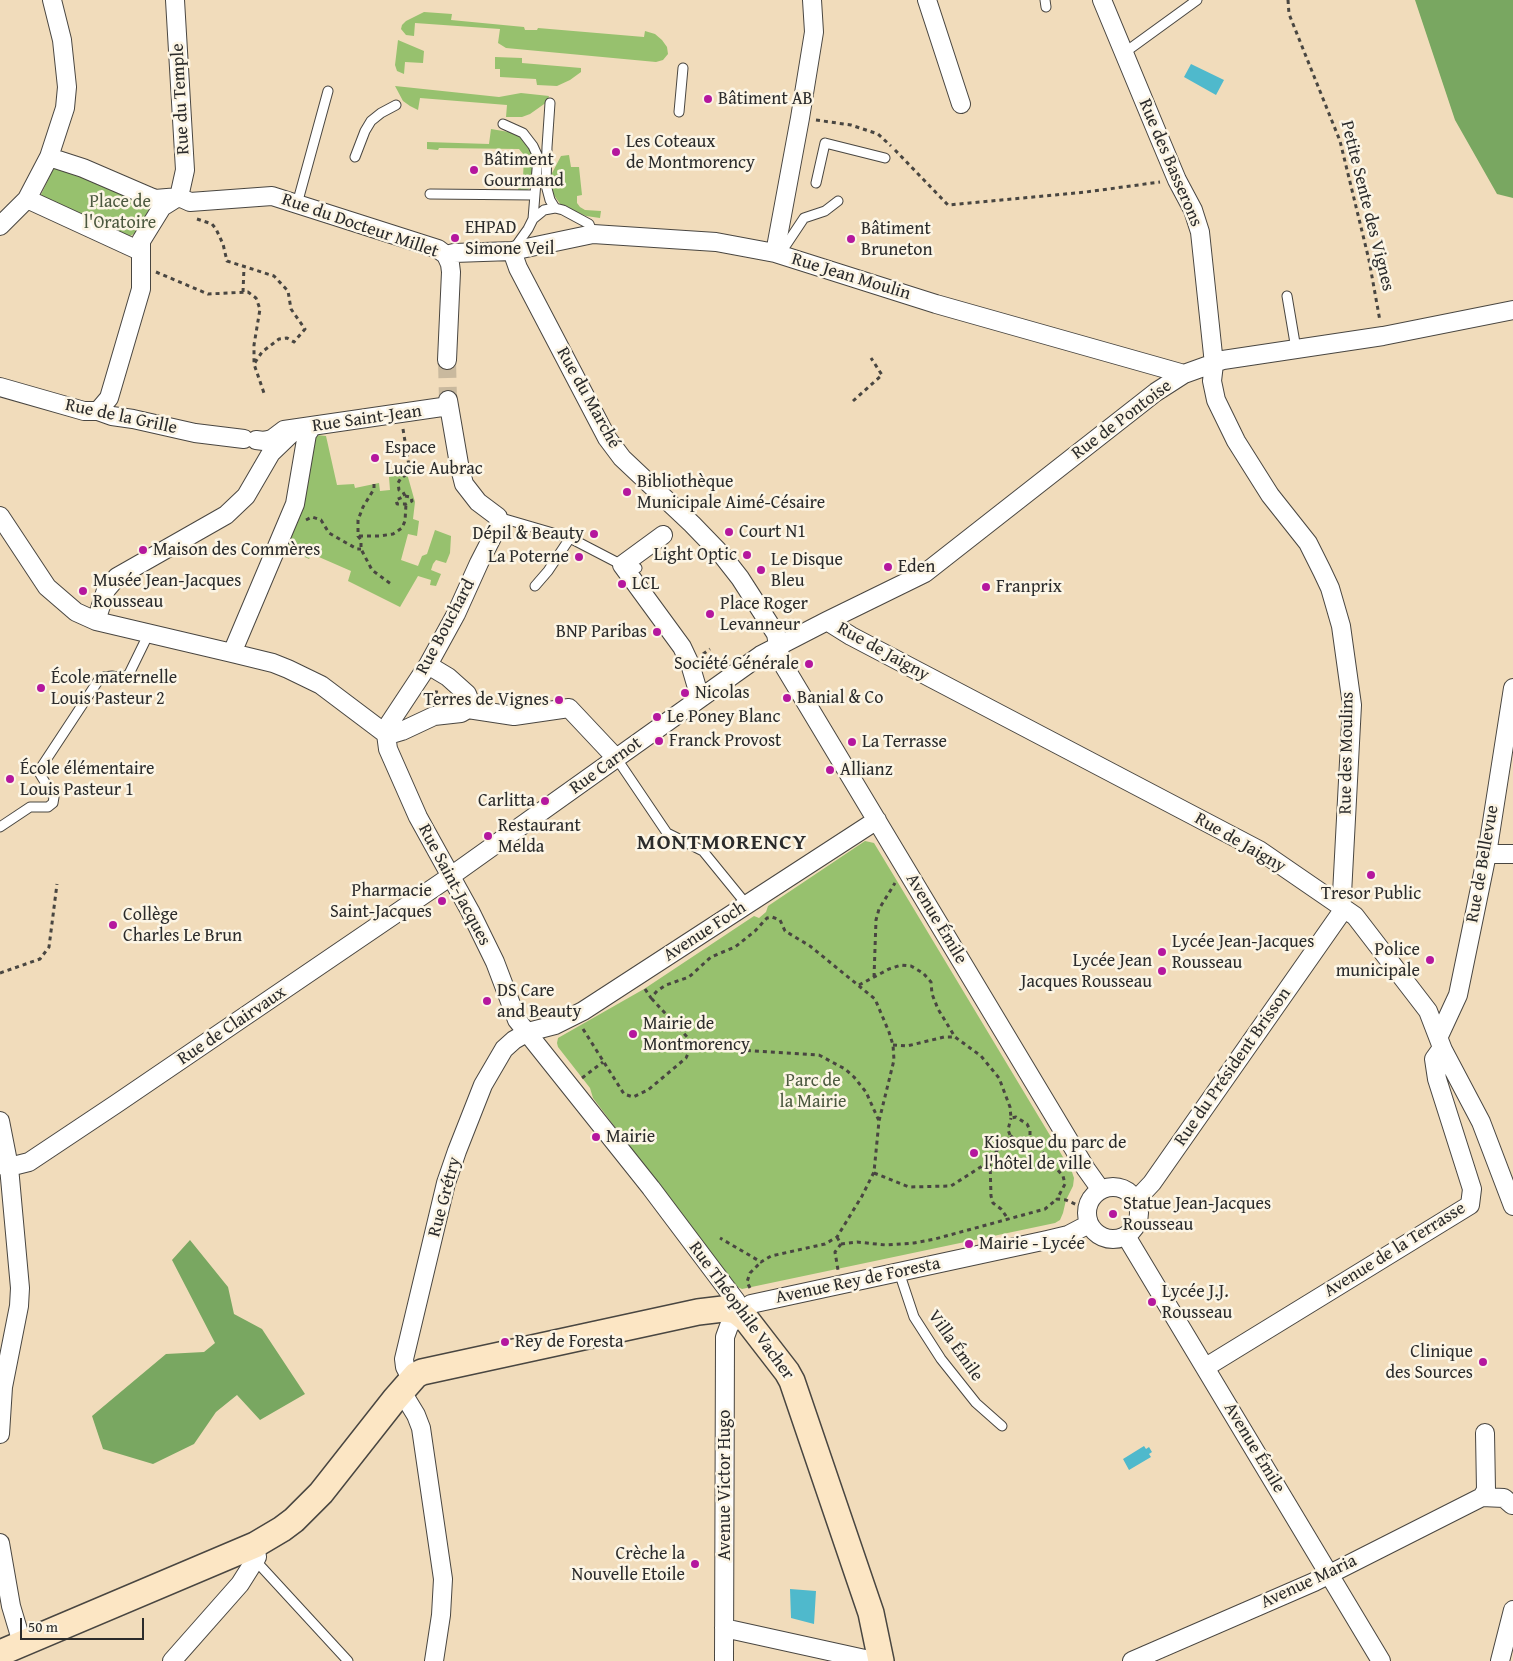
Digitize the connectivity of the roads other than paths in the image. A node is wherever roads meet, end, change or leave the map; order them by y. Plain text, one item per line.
1 (52, 0) edge
2 (175, 0) edge
3 (812, 0) edge
4 (927, 0) edge
5 (1102, 0) edge
6 (1197, 0) edge
7 (1124, 53) junction
8 (683, 68) dead end
9 (328, 91) dead end
10 (550, 103) dead end
11 (960, 104) dead end
12 (396, 105) dead end
13 (679, 112) dead end
14 (503, 124) dead end
15 (49, 157) junction
16 (355, 158) dead end
17 (885, 158) dead end
18 (816, 183) dead end
19 (430, 194) dead end
20 (534, 195) junction
21 (27, 199) junction
22 (184, 199) junction
23 (838, 201) dead end
24 (297, 204) junction
25 (555, 208) junction
26 (533, 220) junction
27 (0, 226) edge
28 (592, 234) junction
29 (512, 251) junction
30 (776, 254) junction
31 (446, 255) junction
32 (140, 258) junction
33 (1287, 296) dead end
34 (1513, 310) edge
35 (1296, 349) junction
36 (447, 360) tunnel mouth
37 (1214, 364) junction
38 (1147, 365) junction
39 (1184, 374) junction
40 (0, 387) edge
41 (1144, 402) junction
42 (98, 411) junction
43 (297, 429) junction
44 (0, 516) edge
45 (498, 517) junction
46 (673, 524) junction
47 (570, 538) junction
48 (630, 567) junction
49 (535, 586) dead end
50 (96, 621) junction
51 (826, 621) junction
52 (150, 633) junction
53 (779, 646) junction
54 (232, 652) junction
55 (761, 656) joint
56 (428, 665) junction
57 (1513, 688) edge
58 (700, 698) junction
59 (468, 709) junction
60 (386, 734) junction
61 (617, 759) junction
62 (877, 820) junction
63 (0, 827) edge
64 (1487, 854) junction
65 (1513, 854) edge
66 (451, 876) junction
67 (747, 905) junction
68 (1342, 907) junction
69 (528, 1032) junction
70 (1441, 1043) junction
71 (0, 1121) edge
72 (4, 1166) edge
73 (1101, 1190) junction
74 (1136, 1200) junction
75 (1513, 1206) edge
76 (1088, 1216) junction
77 (1126, 1236) junction
78 (899, 1272) junction
79 (749, 1307) junction
80 (1206, 1367) junction
81 (407, 1386) junction
82 (1002, 1426) dead end
83 (1485, 1433) dead end
84 (0, 1434) edge
85 (1482, 1497) junction
86 (1512, 1505) edge
87 (0, 1543) edge
88 (255, 1552) junction
89 (1328, 1574) junction
90 (1513, 1610) edge
91 (724, 1628) junction
92 (11, 1648) edge
93 (172, 1661) edge
94 (348, 1661) edge
95 (434, 1661) edge
96 (724, 1661) edge
97 (874, 1661) edge
98 (881, 1661) edge
99 (1132, 1661) edge
100 (1381, 1661) edge
101 (1500, 1661) edge

1 - 15 street
2 - 22 street, Rue du Temple
3 - 30 street
4 - 11 street
5 - 7 street, Rue des Basserons
6 - 7 lane
7 - 37 street, Rue des Basserons
8 - 13 lane
9 - 24 lane
10 - 25 lane
12 - 16 lane
14 - 20 lane
15 - 21 street
15 - 22 street, Rue du Docteur Millet
17 - 18 lane
19 - 20 lane
20 - 26 lane
21 - 27 street
21 - 32 street
22 - 24 street, Rue du Docteur Millet
22 - 32 street
23 - 30 lane
24 - 31 street, Rue du Docteur Millet
25 - 26 lane
25 - 28 lane
26 - 29 lane
28 - 29 street, Rue Jean Moulin
28 - 30 street, Rue Jean Moulin
29 - 31 street, Rue du Docteur Millet
29 - 46 street, Rue du Marché
30 - 38 street, Rue Jean Moulin
31 - 36 street
32 - 42 street
33 - 35 lane
34 - 35 street, Rue de Pontoise
35 - 37 street, Rue de Pontoise
37 - 39 street, Rue de Pontoise
37 - 68 street, Rue des Moulins
38 - 39 street, Rue Jean Moulin
38 - 41 street
39 - 41 street, Rue de Pontoise
40 - 42 street, Rue de la Grille
41 - 51 street, Rue de Pontoise
42 - 43 street, Rue de la Grille
43 - 45 street, Rue Saint-Jean
43 - 50 street
43 - 54 street
44 - 50 street
45 - 47 lane
45 - 56 street, Rue Bouchard
46 - 48 street
46 - 53 street, Rue du Marché
47 - 48 lane
47 - 49 lane
48 - 58 street
50 - 52 street
51 - 53 street, Rue de Pontoise
51 - 68 street, Rue de Jaigny
52 - 54 street
52 - 63 lane
53 - 55 street, Rue de Pontoise
53 - 62 street, Avenue Émile
54 - 60 street
55 - 58 street, Rue Carnot
56 - 59 street
56 - 60 street, Rue Bouchard
57 - 64 street, Rue de Bellevue
58 - 61 street, Rue Carnot
59 - 60 street
59 - 61 street
60 - 66 street, Rue Saint-Jacques
61 - 66 street, Rue Carnot
61 - 67 lane
62 - 67 street, Avenue Foch
62 - 73 street, Avenue Émile
64 - 65 street
64 - 70 street, Rue de Bellevue
66 - 69 street, Rue Saint-Jacques
66 - 72 street, Rue de Clairvaux
67 - 69 street, Avenue Foch
68 - 70 street, Rue de Jaigny
68 - 74 street, Rue du Président Brisson
69 - 79 street, Rue Théophile Vacher
69 - 81 street, Rue Grétry
70 - 75 street, Rue de Jaigny
70 - 80 street, Avenue de la Terrasse
71 - 72 street
72 - 84 street
73 - 74 street
73 - 76 street
74 - 77 street
76 - 77 street
76 - 78 street, Avenue Rey de Foresta
77 - 80 street, Avenue Émile
78 - 79 street, Avenue Rey de Foresta
78 - 82 lane, Villa Émile
79 - 81 main road, Avenue Rey de Foresta
79 - 91 street, Avenue Victor Hugo
79 - 98 main road, Rue Théophile Vacher
80 - 89 street, Avenue Émile
81 - 88 main road
81 - 95 street, Rue Grétry
83 - 85 street
85 - 86 street
85 - 89 street, Avenue Maria
87 - 92 street
88 - 92 main road
88 - 93 street
88 - 94 lane
89 - 99 street, Avenue Maria
89 - 100 street, Avenue Émile
90 - 101 street
91 - 96 street, Avenue Victor Hugo
91 - 97 street

